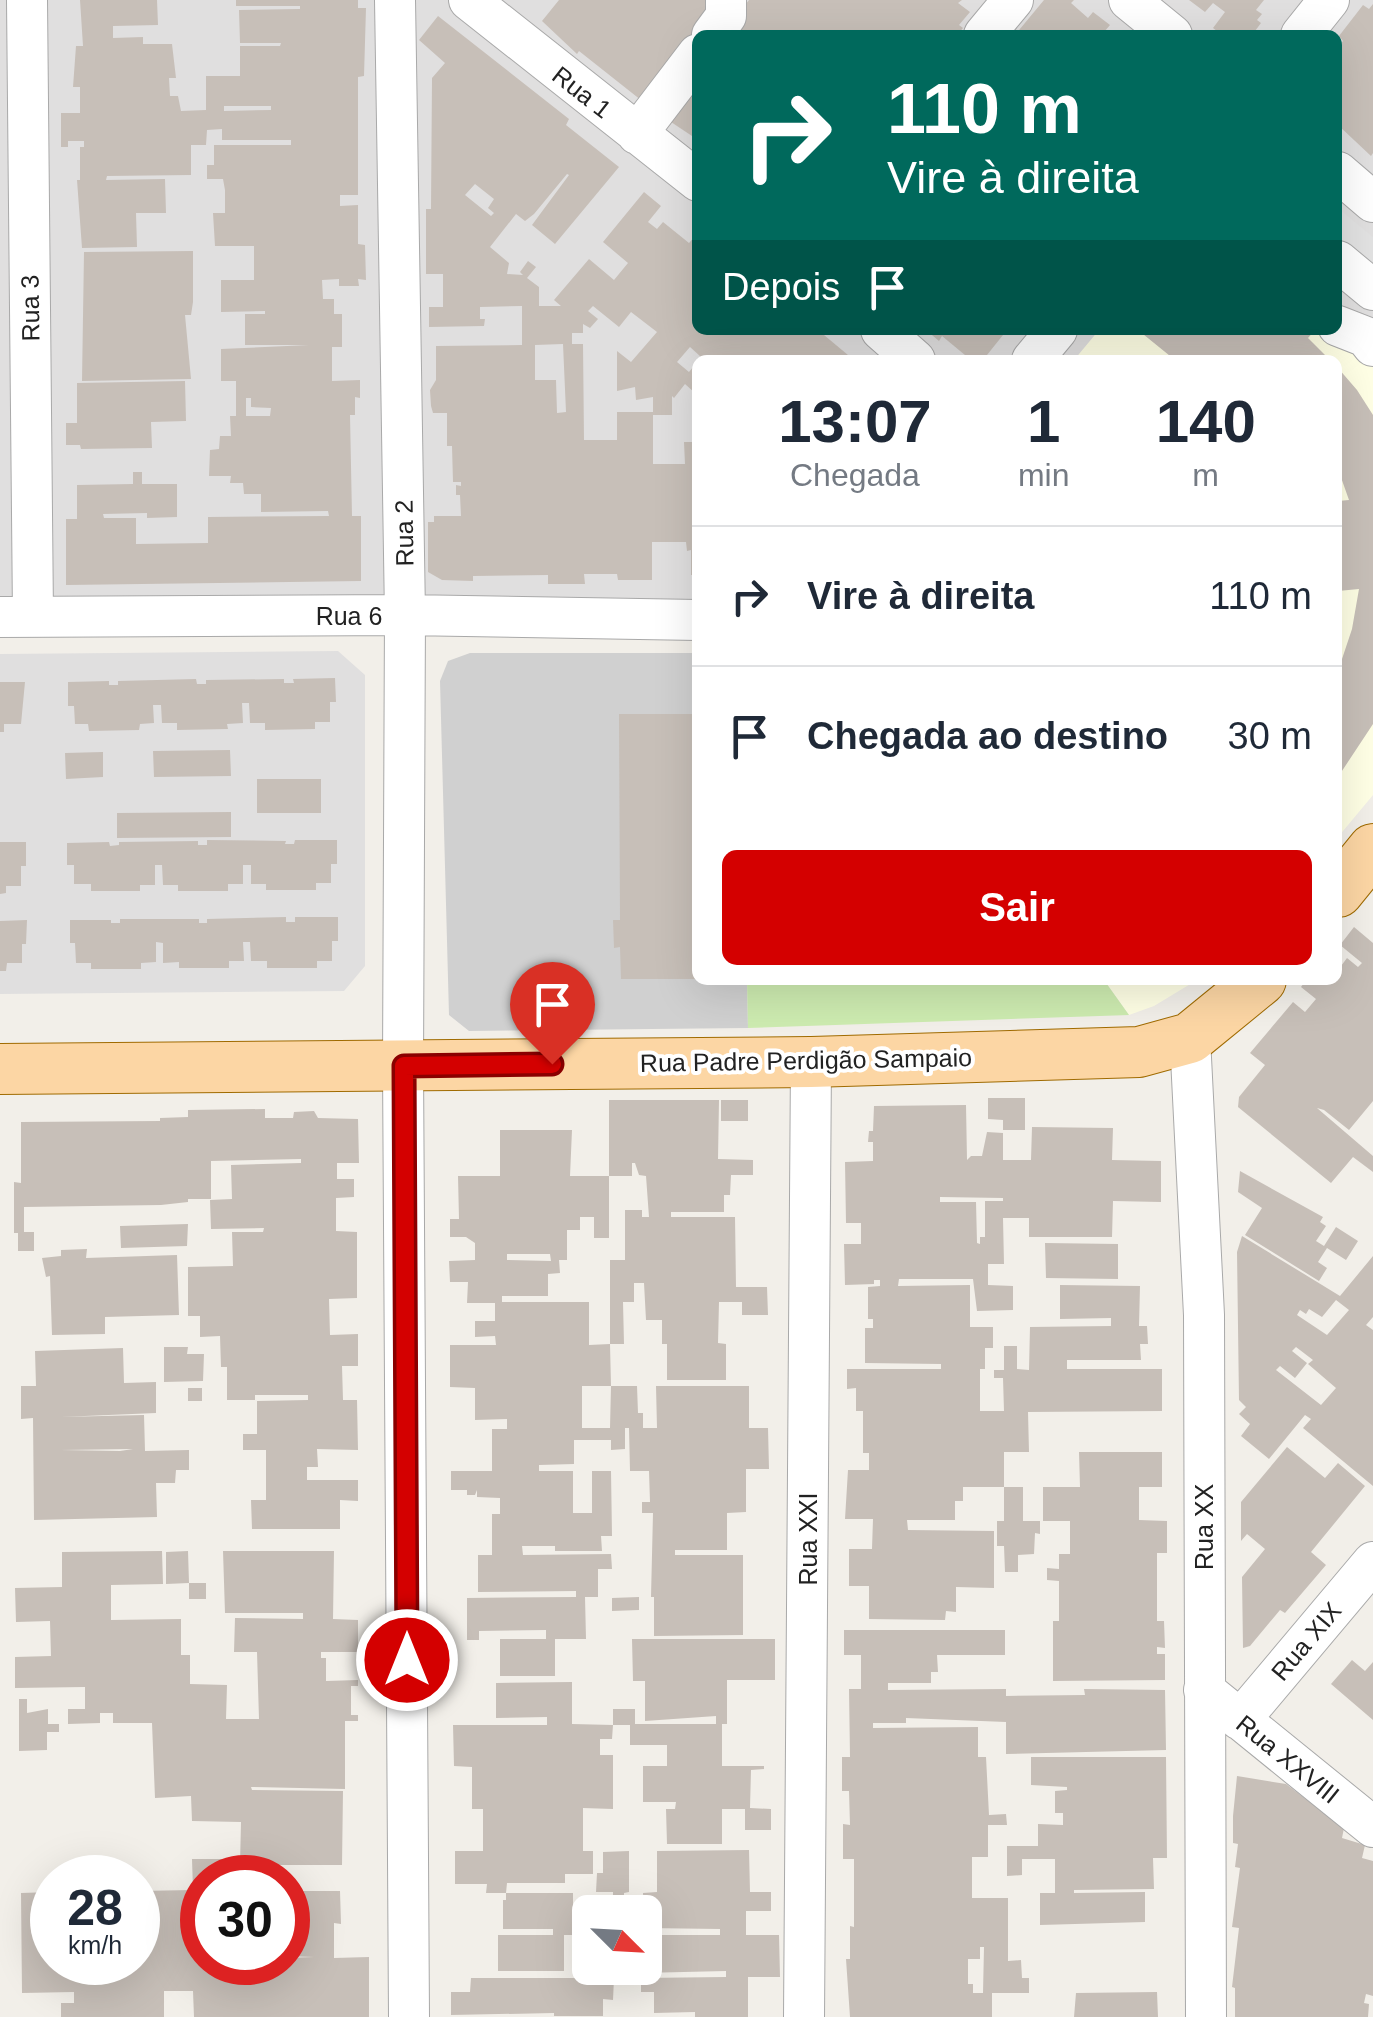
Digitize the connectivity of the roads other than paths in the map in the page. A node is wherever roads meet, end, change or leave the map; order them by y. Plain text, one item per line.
1 (27, 0) edge
2 (395, 0) edge
3 (468, 0) edge
4 (726, 0) edge
5 (1013, 0) edge
6 (1129, 0) edge
7 (1329, 0) edge
8 (716, 30) edge
9 (988, 30) edge
10 (1166, 30) edge
11 (1305, 30) edge
12 (692, 62) edge
13 (637, 134) junction
14 (1342, 175) edge
15 (692, 176) edge
16 (1373, 202) edge
17 (1342, 265) edge
18 (1373, 290) edge
19 (1342, 328) edge
20 (886, 335) edge
21 (1053, 335) edge
22 (1373, 346) edge
23 (909, 355) edge
24 (1036, 355) edge
25 (17, 616) edge
26 (405, 616) junction
27 (692, 620) edge
28 (1373, 849) edge
29 (1342, 887) edge
30 (1255, 985) edge
31 (1190, 1038) junction
32 (811, 1062) junction
33 (404, 1066) junction
34 (0, 1069) edge
35 (1373, 1562) edge
36 (1204, 1690) junction
37 (1240, 1720) junction
38 (1373, 1827) edge
39 (409, 2017) edge
40 (804, 2017) edge
41 (1206, 2017) edge

1 - 25 street, Rua 3
2 - 26 street, Rua 2
3 - 13 street, Rua 1
4 - 8 street
5 - 9 street
6 - 10 street
7 - 11 street
12 - 13 street
13 - 15 street, Rua 1
14 - 16 street
17 - 18 street
19 - 22 street
20 - 23 street
21 - 24 street
25 - 26 street, Rua 6
26 - 27 street, Rua 6
26 - 33 street, Rua 2
28 - 29 main road
30 - 31 main road
31 - 32 main road, Rua Padre Perdigão Sampaio
31 - 36 street, Rua XX
32 - 33 main road, Rua Padre Perdigão Sampaio
32 - 40 street, Rua XXI
33 - 34 main road, Rua Padre Perdigão Sampaio
33 - 39 street, Rua 2
35 - 37 street, Rua XIX
36 - 37 street, Rua XXVIII
36 - 41 street, Rua XX
37 - 38 street, Rua XXVIII

